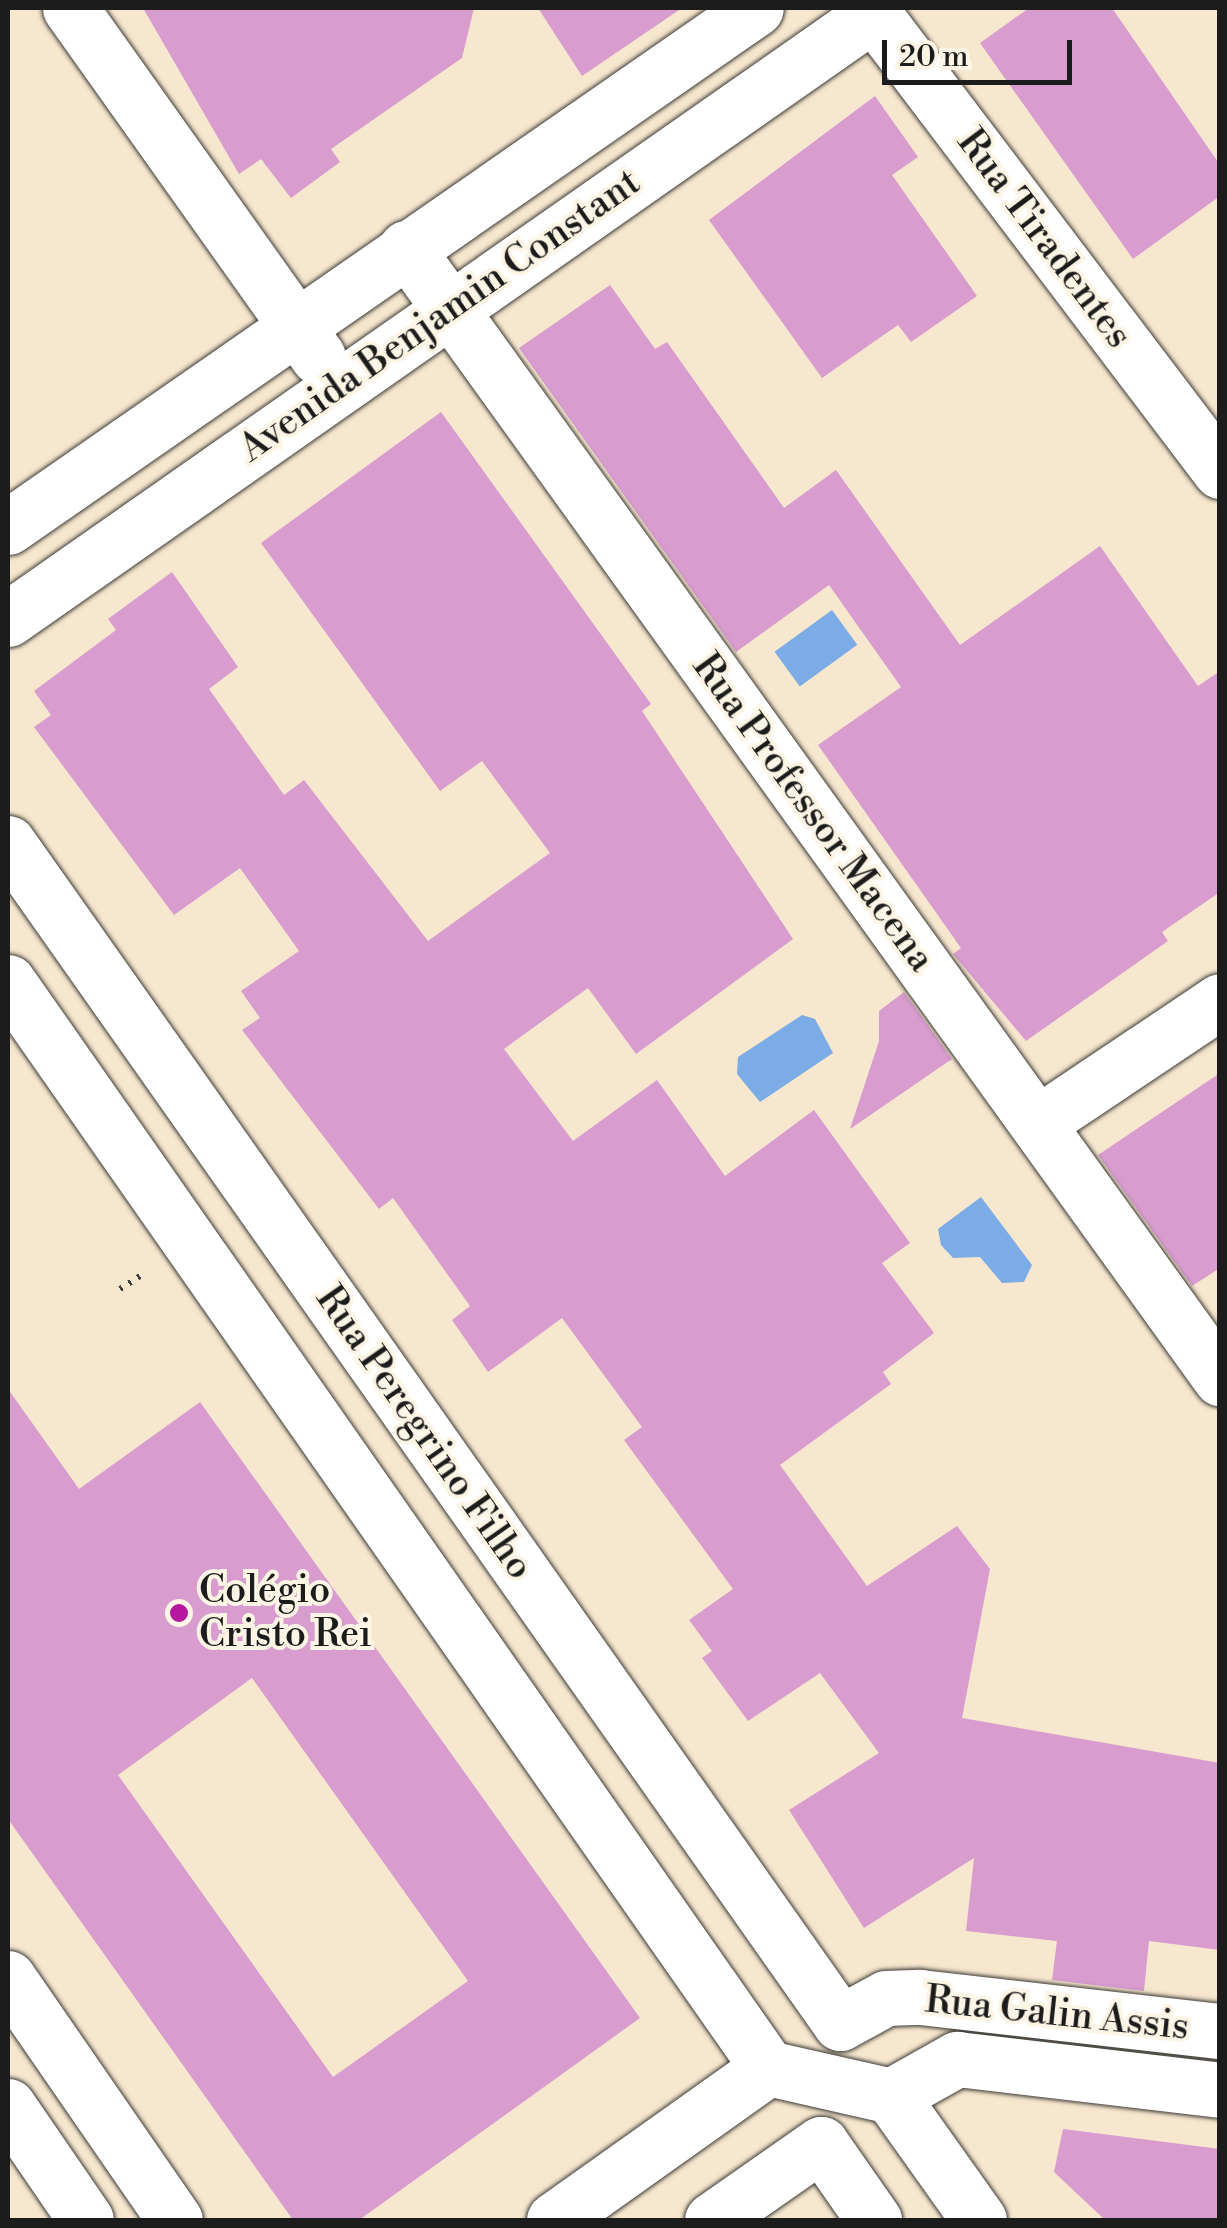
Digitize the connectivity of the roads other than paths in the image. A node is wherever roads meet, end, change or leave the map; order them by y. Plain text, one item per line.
1 (70, 8) edge
2 (756, 8) edge
3 (871, 11) edge
4 (406, 248) junction
5 (447, 308) junction
6 (294, 328) junction
7 (342, 386) junction
8 (1220, 471) edge
9 (8, 528) edge
10 (8, 619) edge
11 (8, 843) edge
12 (8, 982) edge
13 (1220, 1001) edge
14 (1038, 1123) junction
15 (1220, 1378) edge
16 (8, 1978) edge
17 (840, 2023) junction
18 (1220, 2032) edge
19 (768, 2068) junction
20 (830, 2086) junction
21 (1220, 2090) edge
22 (890, 2096) junction
23 (8, 2106) edge
24 (821, 2144) junction
25 (86, 2220) edge
26 (176, 2220) edge
27 (554, 2220) edge
28 (712, 2220) edge
29 (874, 2220) edge
30 (978, 2220) edge

1 - 6 street
2 - 4 street, Avenida Benjamin Constant
3 - 5 street, Avenida Benjamin Constant
3 - 8 street, Rua Tiradentes
4 - 5 street, Rua Professor Macena
4 - 6 street, Avenida Benjamin Constant
5 - 7 street, Avenida Benjamin Constant
5 - 14 street, Rua Professor Macena
6 - 7 street
6 - 9 street, Avenida Benjamin Constant
7 - 10 street, Avenida Benjamin Constant
11 - 17 street, Rua Peregrino Filho
12 - 19 street
13 - 14 street
14 - 15 street, Rua Professor Macena
16 - 26 street
17 - 18 street, Rua Galin Assis
17 - 20 street
19 - 20 street
19 - 27 street
20 - 22 street
20 - 24 street
21 - 22 street, Rua Galin Assis
22 - 30 street
23 - 25 street
24 - 28 street
24 - 29 street

